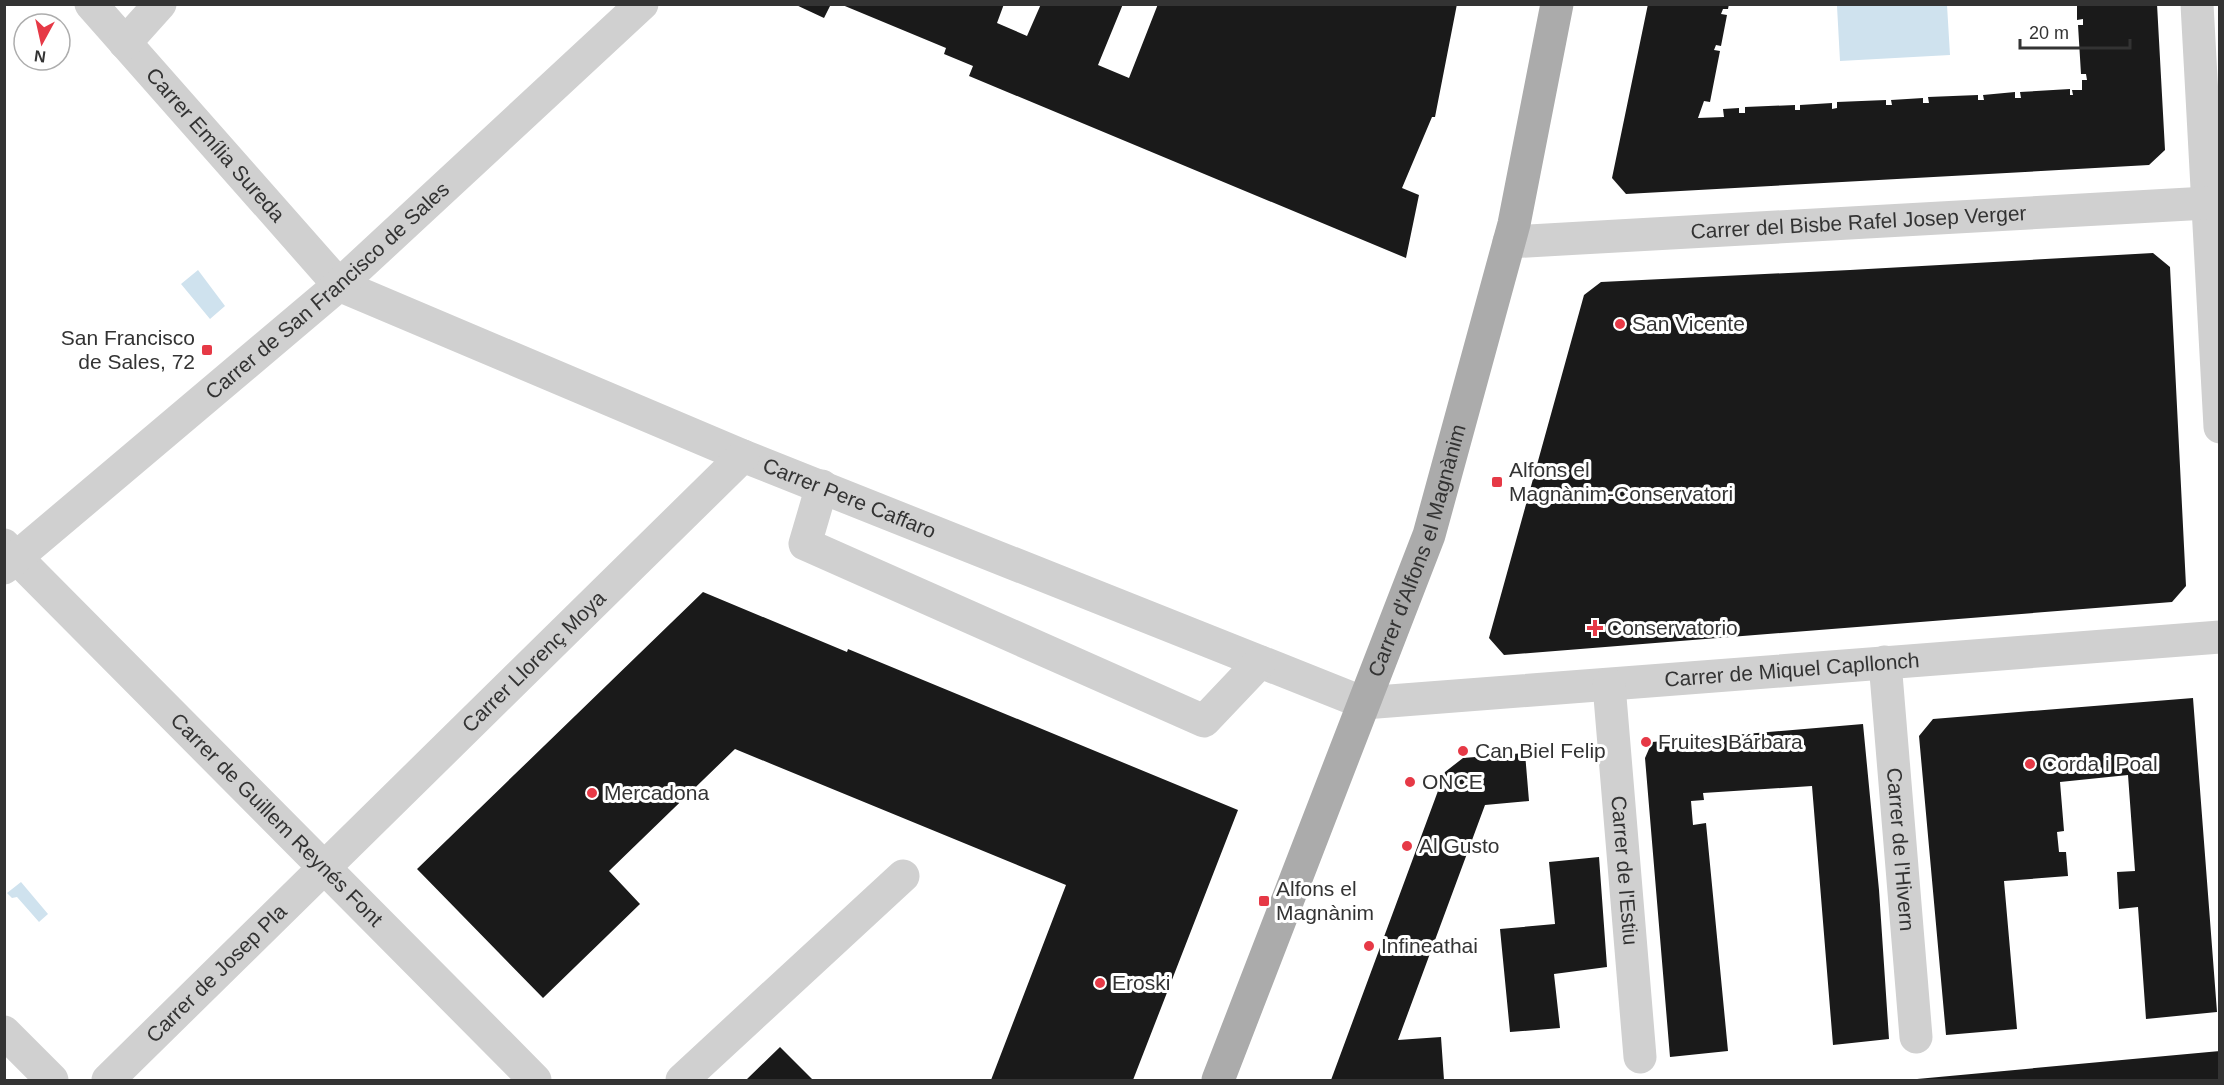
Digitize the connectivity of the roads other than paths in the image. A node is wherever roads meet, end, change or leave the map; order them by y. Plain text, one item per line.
1 (91, 4) edge
2 (160, 4) edge
3 (642, 4) edge
4 (1557, 4) edge
5 (2197, 4) edge
6 (125, 43) junction
7 (2210, 64) edge
8 (2207, 203) junction
9 (1509, 242) junction
10 (339, 285) junction
11 (2220, 427) edge
12 (743, 456) junction
13 (822, 486) junction
14 (9, 557) edge
15 (2220, 637) edge
16 (1260, 662) junction
17 (1885, 662) junction
18 (1609, 685) junction
19 (1364, 703) junction
20 (325, 866) junction
21 (903, 876) dead end
22 (4, 1032) edge
23 (1916, 1037) dead end
24 (1640, 1057) dead end
25 (52, 1080) edge
26 (108, 1080) edge
27 (535, 1080) edge
28 (682, 1080) edge
29 (1218, 1080) edge

1 - 6 street, Carrer Emília Sureda
2 - 6 street
3 - 10 street, Carrer de San Francisco de Sales
4 - 9 main road, Carrer d'Alfons el Magnànim
5 - 7 street
6 - 10 street, Carrer Emília Sureda
7 - 8 street
8 - 9 street, Carrer del Bisbe Rafel Josep Verger
8 - 11 street
9 - 19 main road, Carrer d'Alfons el Magnànim
10 - 12 street, Carrer Pere Caffaro
10 - 14 street, Carrer de San Francisco de Sales
12 - 13 street, Carrer Pere Caffaro
12 - 20 street, Carrer Llorenç Moya
13 - 16 street, Carrer Pere Caffaro
13 - 16 street
14 - 20 street, Carrer de Guillem Reynés Font
15 - 17 street, Carrer de Miquel Capllonch
16 - 19 street, Carrer Pere Caffaro
17 - 18 street, Carrer de Miquel Capllonch
17 - 23 street, Carrer de l'Hivern
18 - 19 street, Carrer de Miquel Capllonch
18 - 24 street, Carrer de l'Estiu
19 - 29 main road, Carrer d'Alfons el Magnànim
20 - 26 street, Carrer de Josep Pla
20 - 27 street, Carrer de Guillem Reynés Font
21 - 28 street
22 - 25 street

